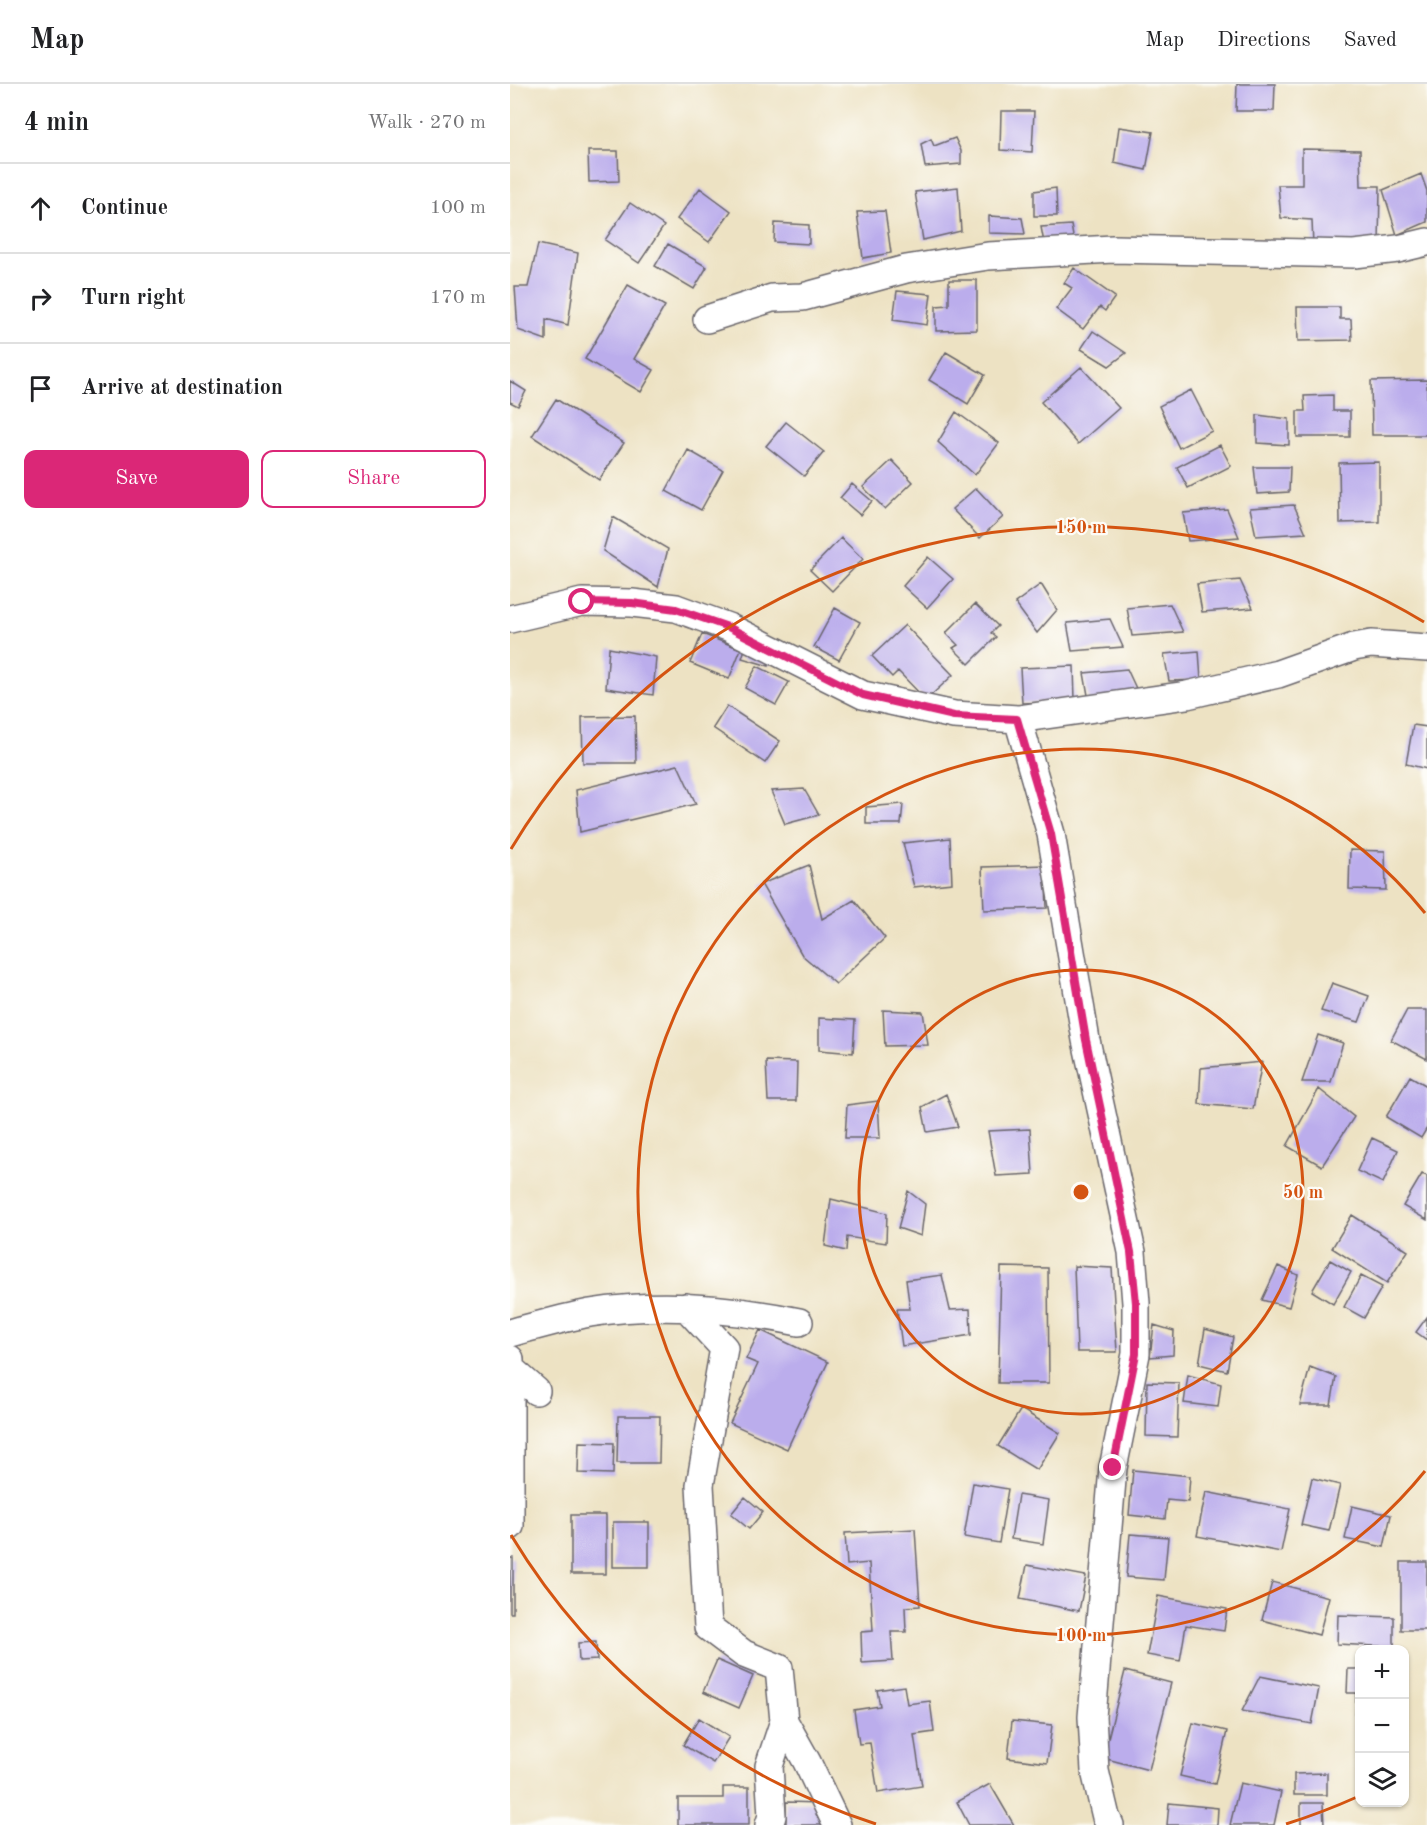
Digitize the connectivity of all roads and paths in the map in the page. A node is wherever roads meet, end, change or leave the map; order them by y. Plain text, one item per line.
1 (1427, 242) edge
2 (707, 319) dead end
3 (510, 619) edge
4 (1427, 648) edge
5 (1017, 719) junction
6 (686, 1307) junction
7 (800, 1322) dead end
8 (510, 1333) edge
9 (511, 1365) edge
10 (536, 1391) dead end
11 (510, 1526) edge
12 (784, 1721) junction
13 (769, 1825) edge
14 (837, 1825) edge
15 (1110, 1825) edge

1 - 2 street
3 - 5 street
4 - 5 street
5 - 15 street
6 - 7 street
6 - 8 street
6 - 12 street
9 - 10 street
9 - 11 street
12 - 13 street
12 - 14 street

